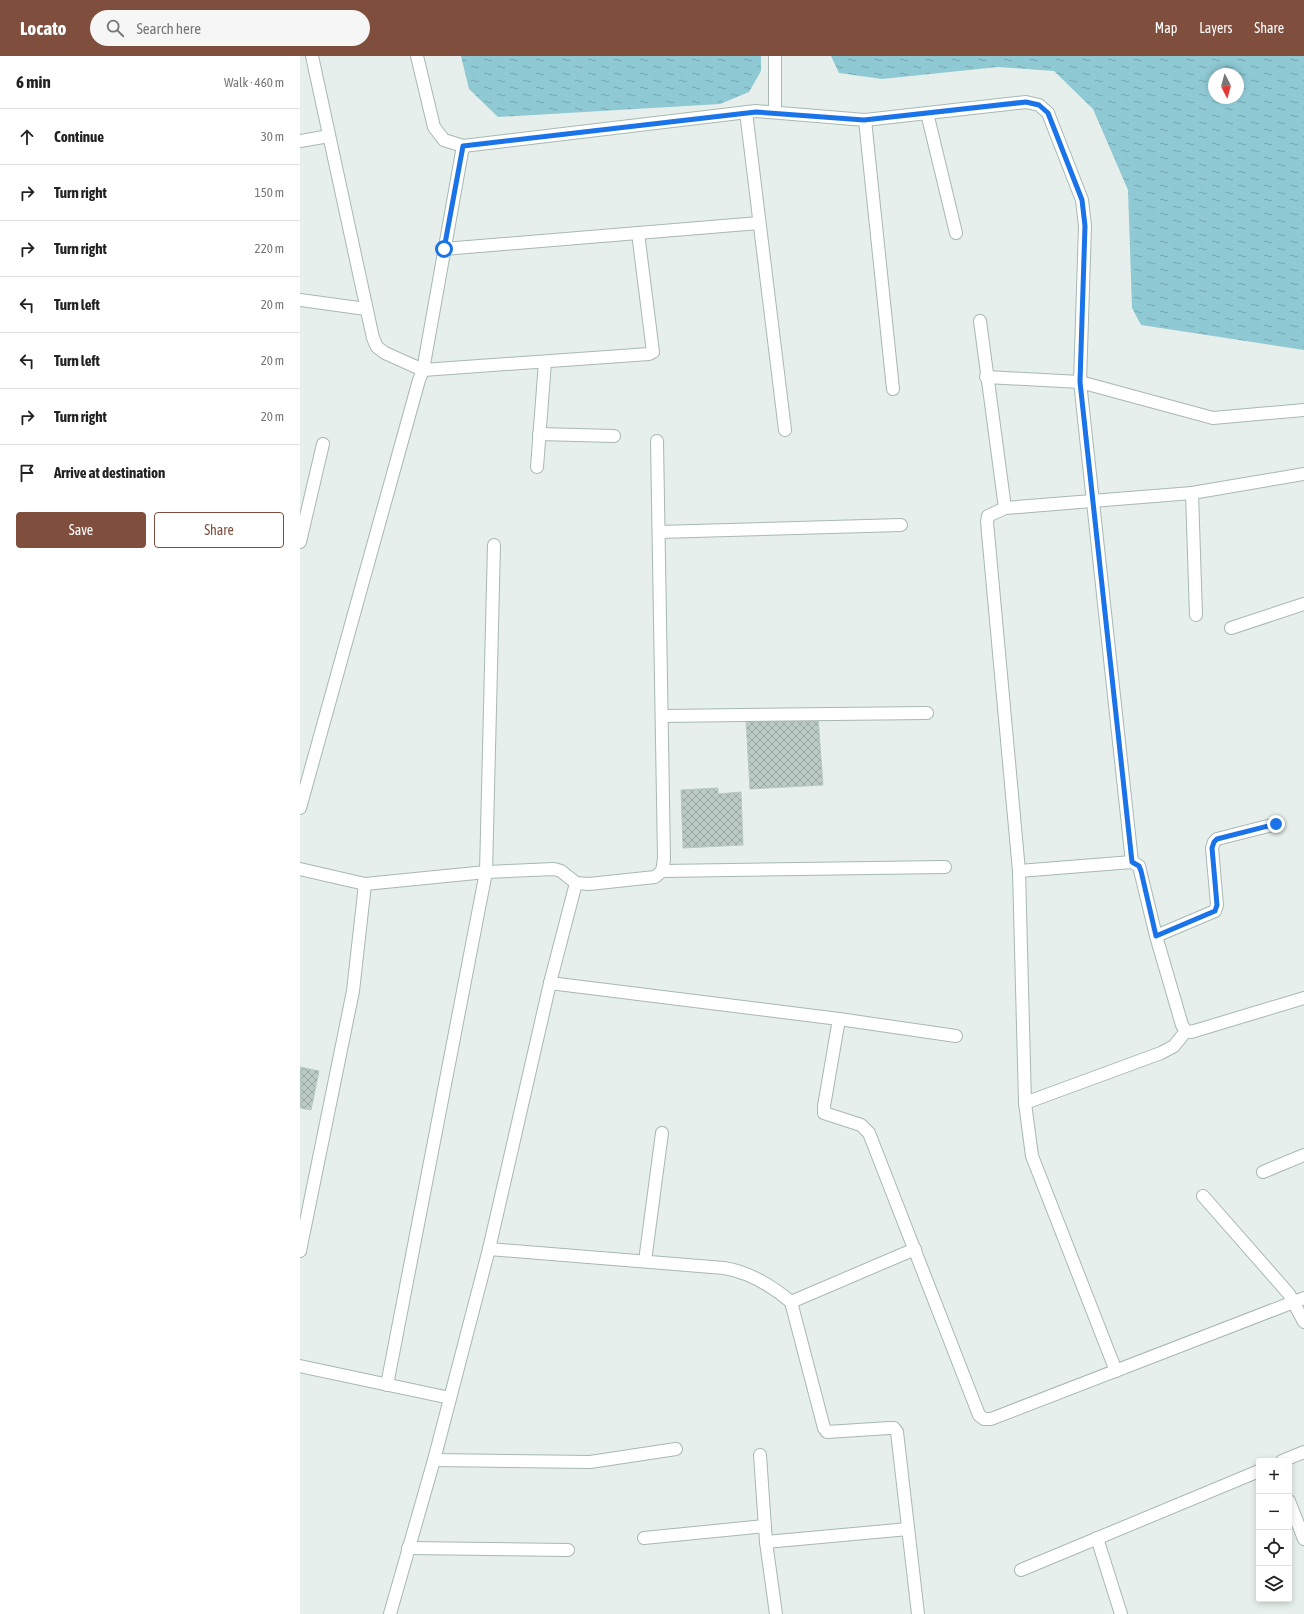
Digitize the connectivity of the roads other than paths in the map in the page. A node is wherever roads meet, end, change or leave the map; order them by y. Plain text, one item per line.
1 (312, 56) edge
2 (417, 56) edge
3 (775, 56) edge
4 (746, 112) junction
5 (775, 112) junction
6 (927, 113) junction
7 (864, 120) junction
8 (329, 136) junction
9 (300, 141) edge
10 (463, 146) junction
11 (759, 223) junction
12 (956, 232) dead end
13 (638, 233) junction
14 (444, 249) junction
15 (300, 300) edge
16 (366, 309) junction
17 (980, 320) dead end
18 (545, 362) junction
19 (423, 370) junction
20 (986, 377) junction
21 (1080, 382) junction
22 (893, 389) dead end
23 (1304, 410) edge
24 (785, 430) dead end
25 (539, 434) junction
26 (614, 436) dead end
27 (657, 441) dead end
28 (323, 444) dead end
29 (537, 467) dead end
30 (1304, 474) edge
31 (1192, 493) junction
32 (1092, 502) junction
33 (1004, 508) junction
34 (901, 525) dead end
35 (659, 532) junction
36 (300, 542) edge
37 (494, 545) dead end
38 (1304, 604) edge
39 (1196, 615) dead end
40 (1231, 628) dead end
41 (927, 713) dead end
42 (662, 716) junction
43 (300, 808) edge
44 (1276, 824) dead end
45 (1132, 862) junction
46 (945, 867) dead end
47 (300, 869) edge
48 (662, 871) junction
49 (1019, 871) junction
50 (486, 872) junction
51 (576, 883) junction
52 (365, 884) junction
53 (1156, 936) junction
54 (550, 983) junction
55 (1304, 998) edge
56 (839, 1019) junction
57 (1186, 1031) junction
58 (956, 1036) dead end
59 (1025, 1103) junction
60 (662, 1133) dead end
61 (1304, 1155) edge
62 (1263, 1172) dead end
63 (1203, 1196) dead end
64 (489, 1249) junction
65 (915, 1249) junction
66 (300, 1251) edge
67 (645, 1261) junction
68 (1299, 1301) edge
69 (791, 1302) junction
70 (1304, 1322) edge
71 (300, 1366) edge
72 (1116, 1371) junction
73 (387, 1385) junction
74 (450, 1398) junction
75 (676, 1449) dead end
76 (1304, 1452) edge
77 (760, 1455) dead end
78 (1289, 1458) edge
79 (434, 1460) junction
80 (1256, 1472) edge
81 (1292, 1509) edge
82 (765, 1526) junction
83 (908, 1529) junction
84 (644, 1538) dead end
85 (1097, 1538) junction
86 (1304, 1539) edge
87 (766, 1542) junction
88 (408, 1548) junction
89 (568, 1550) dead end
90 (1021, 1570) dead end
91 (390, 1614) edge
92 (776, 1614) edge
93 (918, 1614) edge
94 (1121, 1614) edge

1 - 8 street
2 - 10 street
3 - 5 street
4 - 5 street
4 - 10 street
4 - 11 street
5 - 7 street
6 - 7 street
6 - 12 street
6 - 21 street
7 - 22 street
8 - 9 street
8 - 16 street
10 - 14 street
11 - 13 street
11 - 24 street
13 - 14 street
13 - 18 street
14 - 19 street
15 - 16 street
16 - 19 street
17 - 20 street
18 - 19 street
18 - 25 street
19 - 43 street
20 - 21 street
20 - 33 street
21 - 23 street
21 - 32 street
25 - 26 street
25 - 29 street
27 - 35 street
28 - 36 street
30 - 31 street
31 - 32 street
31 - 39 street
32 - 33 street
32 - 45 street
33 - 49 street
34 - 35 street
35 - 42 street
37 - 50 street
38 - 40 street
41 - 42 street
42 - 48 street
44 - 53 street
45 - 49 street
45 - 53 street
46 - 48 street
47 - 52 street
48 - 51 street
49 - 59 street
50 - 51 street
50 - 52 street
50 - 73 street
51 - 54 street
52 - 66 street
53 - 57 street
54 - 56 street
54 - 64 street
55 - 57 street
56 - 58 street
56 - 65 street
57 - 59 street
59 - 72 street
60 - 67 street
61 - 62 street
63 - 68 street
64 - 67 street
64 - 74 street
65 - 69 street
65 - 72 street
67 - 69 street
68 - 70 street
68 - 72 street
69 - 83 street
71 - 73 street
73 - 74 street
74 - 79 street
75 - 79 street
76 - 78 street
77 - 82 street
79 - 88 street
80 - 85 street
81 - 86 street
82 - 84 street
82 - 87 street
83 - 87 street
83 - 93 street
85 - 90 street
85 - 94 street
87 - 92 street
88 - 89 street
88 - 91 street

